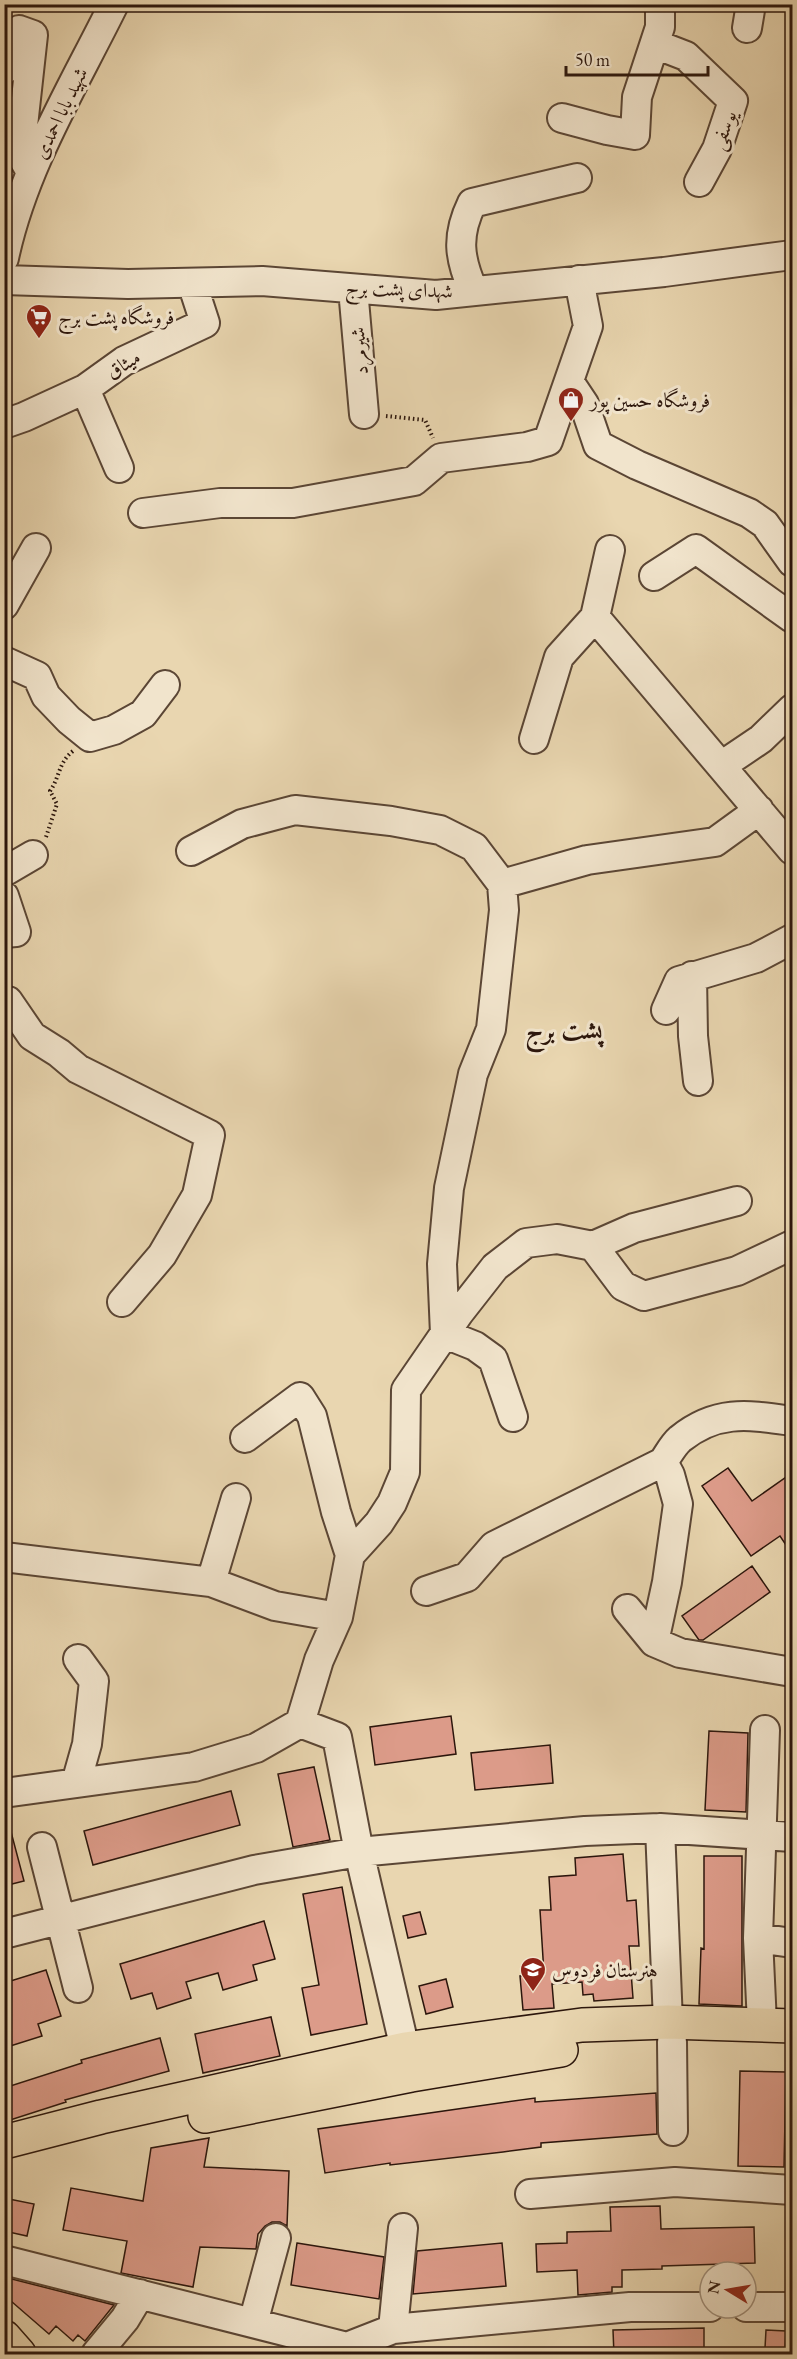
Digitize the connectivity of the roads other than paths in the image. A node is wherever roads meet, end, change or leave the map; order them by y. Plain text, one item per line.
1 (114, 4) edge
2 (660, 4) edge
3 (655, 44) junction
4 (4, 70) edge
5 (562, 118) dead end
6 (31, 172) junction
7 (577, 178) dead end
8 (699, 182) dead end
9 (6, 242) edge
10 (792, 255) edge
11 (4, 280) edge
12 (579, 280) junction
13 (192, 283) junction
14 (353, 288) junction
15 (473, 290) junction
16 (570, 383) junction
17 (85, 389) junction
18 (364, 414) road end
19 (4, 424) edge
20 (119, 468) dead end
21 (143, 513) dead end
22 (36, 548) dead end
23 (610, 550) dead end
24 (792, 562) edge
25 (654, 576) dead end
26 (4, 605) edge
27 (595, 617) junction
28 (792, 618) edge
29 (4, 661) edge
30 (165, 685) dead end
31 (792, 709) edge
32 (534, 739) dead end
33 (721, 766) junction
34 (759, 810) junction
35 (792, 850) edge
36 (191, 851) dead end
37 (33, 855) road end
38 (4, 872) edge
39 (502, 884) junction
40 (4, 896) edge
41 (4, 933) edge
42 (792, 939) edge
43 (692, 976) junction
44 (4, 1000) edge
45 (666, 1010) dead end
46 (698, 1081) dead end
47 (737, 1201) dead end
48 (792, 1245) edge
49 (593, 1246) junction
50 (122, 1302) dead end
51 (445, 1334) junction
52 (513, 1417) dead end
53 (792, 1421) edge
54 (245, 1438) dead end
55 (663, 1462) junction
56 (236, 1498) dead end
57 (350, 1555) junction
58 (4, 1557) edge
59 (211, 1582) junction
60 (426, 1591) dead end
61 (627, 1609) dead end
62 (338, 1617) junction
63 (654, 1642) junction
64 (78, 1659) dead end
65 (792, 1672) edge
66 (300, 1723) junction
67 (765, 1730) dead end
68 (76, 1783) junction
69 (4, 1793) edge
70 (660, 1828) junction
71 (760, 1833) junction
72 (792, 1837) edge
73 (42, 1846) dead end
74 (359, 1852) junction
75 (60, 1919) junction
76 (4, 1934) edge
77 (758, 1938) junction
78 (792, 1943) edge
79 (78, 1988) dead end
80 (777, 2025) edge
81 (670, 2032) junction
82 (792, 2046) edge
83 (405, 2049) junction
84 (673, 2130) dead end
85 (4, 2142) edge
86 (4, 2164) edge
87 (792, 2190) edge
88 (530, 2194) dead end
89 (403, 2228) dead end
90 (276, 2238) dead end
91 (4, 2260) edge
92 (140, 2294) junction
93 (698, 2307) edge
94 (758, 2307) edge
95 (792, 2307) edge
96 (252, 2323) junction
97 (393, 2329) junction
98 (4, 2337) edge
99 (352, 2351) edge
100 (19, 2355) edge
101 (96, 2355) edge

1 - 6 street, شهید بابا احمدی
2 - 3 street
3 - 5 street
3 - 8 street, یوسفی
4 - 6 street
6 - 9 street, شهید بابا احمدی
7 - 15 street
10 - 12 street, شهدای پشت برج
11 - 13 street, شهدای پشت برج
12 - 15 street, شهدای پشت برج
12 - 16 street
13 - 14 street, شهدای پشت برج
13 - 17 street, میثاق
14 - 15 street, شهدای پشت برج
14 - 18 street, شیرمرد
16 - 21 street
16 - 24 street
17 - 19 street, میثاق
17 - 20 street
22 - 26 street
23 - 27 street
25 - 28 street
27 - 32 street
27 - 33 street
29 - 30 street
31 - 33 street
33 - 34 street
34 - 35 street
34 - 39 street
36 - 39 street
37 - 38 street
39 - 51 street
40 - 41 street
42 - 43 street
43 - 45 street
43 - 46 street
44 - 50 street
47 - 49 street
48 - 49 street
49 - 51 street
51 - 52 street
51 - 57 street
53 - 55 street
54 - 57 street
55 - 60 street
55 - 63 street
56 - 59 street
57 - 62 street
58 - 59 street
59 - 62 street
61 - 63 street
62 - 66 street
63 - 65 street
64 - 68 street
66 - 68 street
66 - 74 street
67 - 71 street
68 - 69 street
70 - 71 street
70 - 74 street
70 - 81 street
71 - 72 street
71 - 77 street
73 - 75 street
74 - 75 street
74 - 83 street
75 - 76 street
75 - 79 street
77 - 78 street
77 - 80 street
80 - 81 main road
81 - 82 main road
81 - 83 main road
81 - 84 street
81 - 86 main road
83 - 85 main road
87 - 88 street
89 - 97 street
90 - 96 street
91 - 92 street
92 - 96 street
92 - 101 street
93 - 97 street
94 - 95 street
96 - 99 street
97 - 99 street
98 - 100 main road

